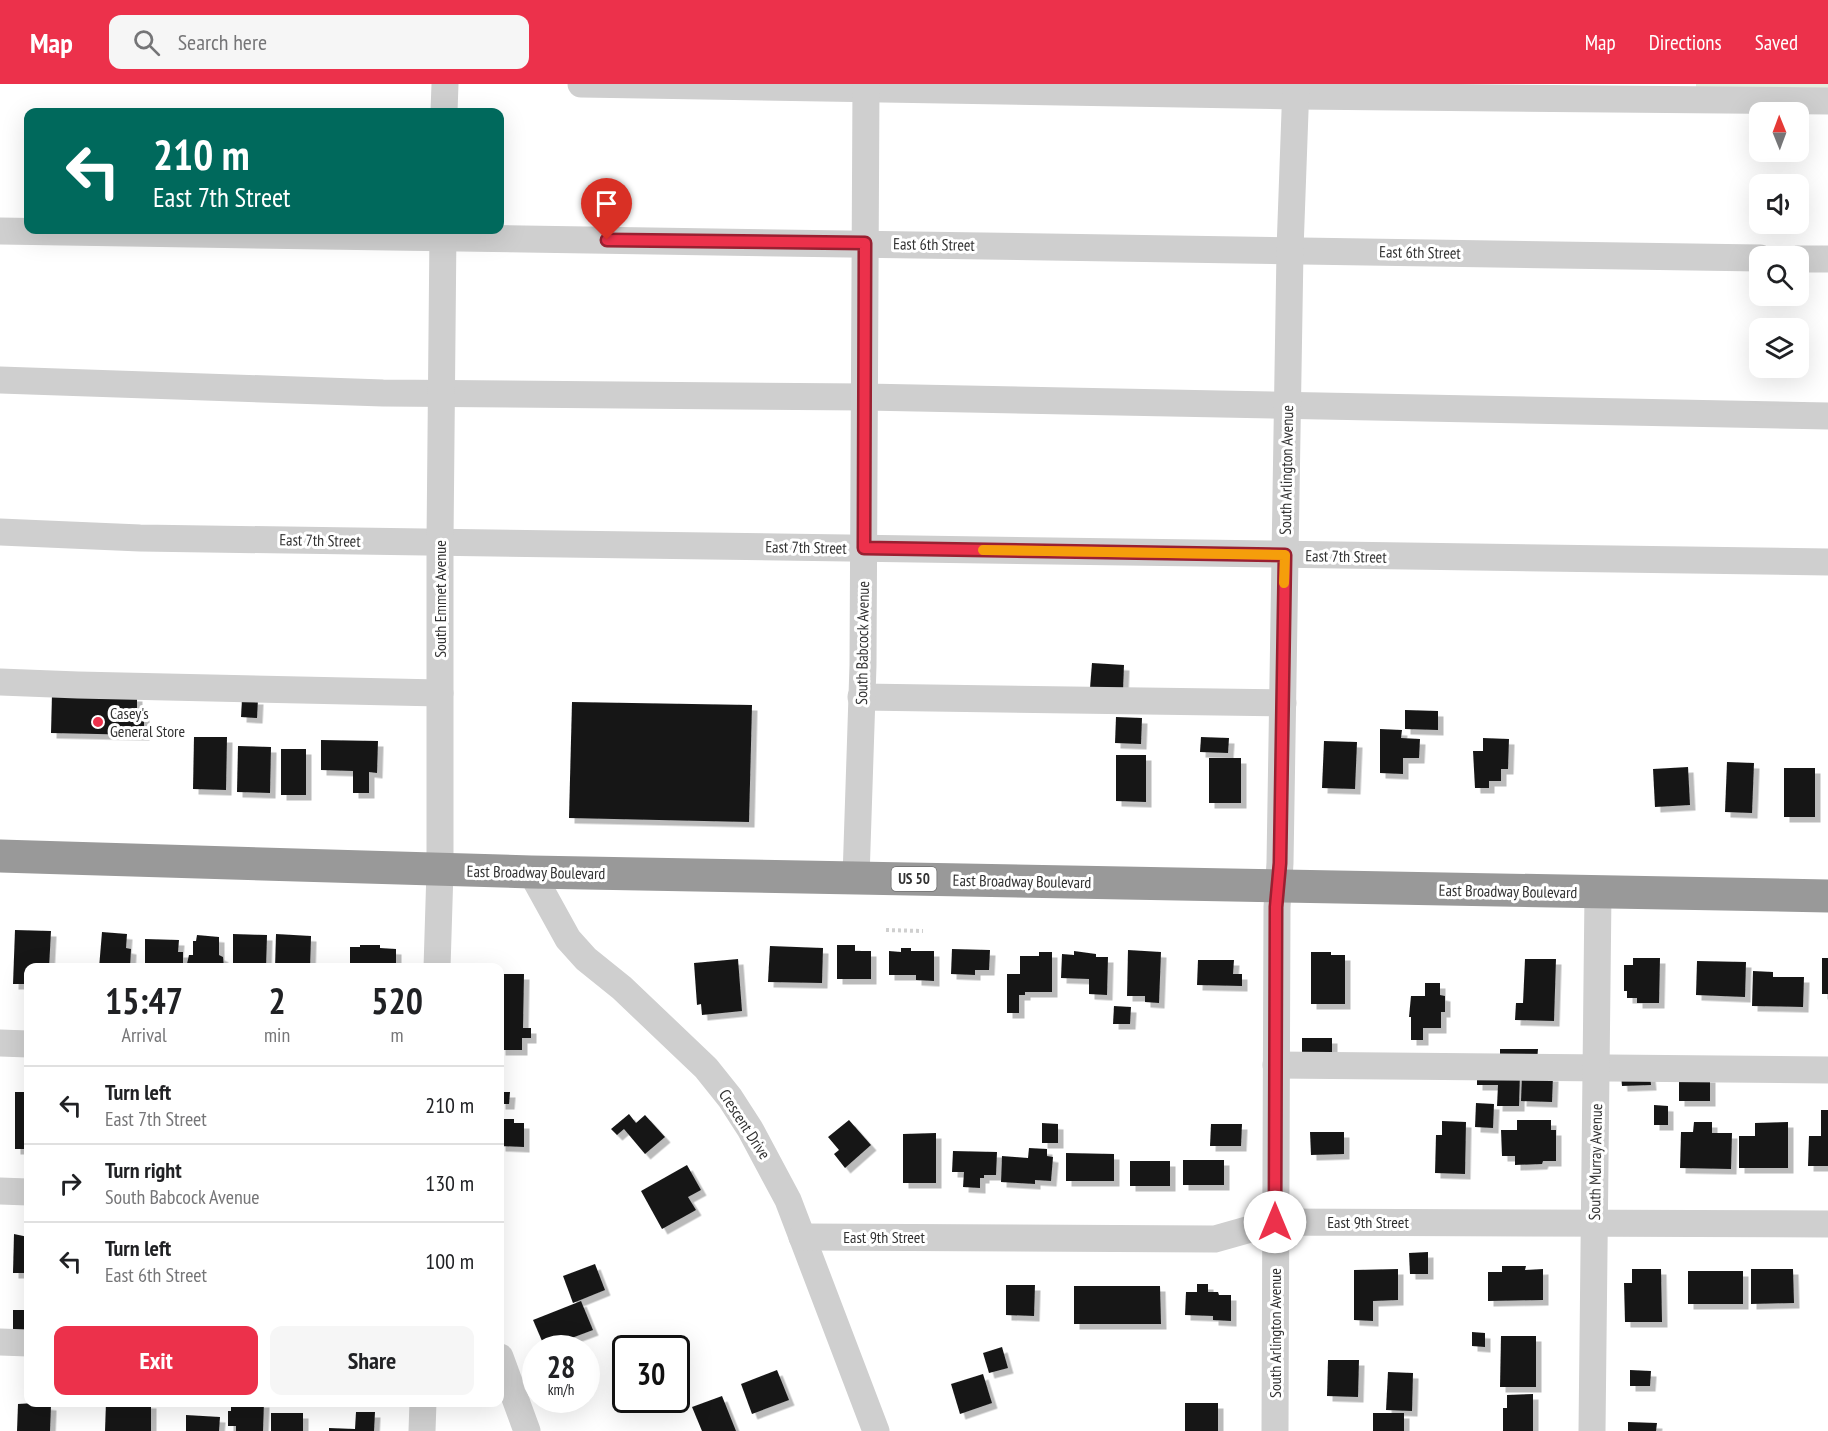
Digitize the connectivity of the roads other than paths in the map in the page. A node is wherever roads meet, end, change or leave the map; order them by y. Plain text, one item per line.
1 (445, 84) edge
2 (581, 84) edge
3 (866, 87) edge
4 (1296, 90) edge
5 (1828, 100) edge
6 (444, 108) edge
7 (0, 231) edge
8 (24, 231) edge
9 (443, 234) edge
10 (865, 243) junction
11 (1290, 250) junction
12 (1749, 258) edge
13 (1809, 259) edge
14 (1828, 259) edge
15 (0, 380) edge
16 (442, 393) junction
17 (865, 397) junction
18 (1287, 405) junction
19 (1828, 416) edge
20 (0, 532) edge
21 (440, 541) junction
22 (864, 548) junction
23 (1285, 555) junction
24 (1828, 562) edge
25 (0, 682) edge
26 (440, 693) junction
27 (861, 697) junction
28 (1282, 703) junction
29 (0, 856) edge
30 (441, 870) junction
31 (531, 872) junction
32 (856, 878) junction
33 (1278, 885) junction
34 (1598, 893) junction
35 (1828, 896) edge
36 (437, 963) edge
37 (0, 1043) edge
38 (24, 1044) edge
39 (1276, 1065) junction
40 (1596, 1067) junction
41 (1828, 1070) edge
42 (0, 1191) edge
43 (24, 1192) edge
44 (1275, 1222) junction
45 (1595, 1222) junction
46 (1828, 1224) edge
47 (802, 1237) junction
48 (0, 1342) edge
49 (24, 1343) edge
50 (504, 1368) edge
51 (423, 1407) edge
52 (422, 1431) edge
53 (527, 1431) edge
54 (876, 1431) edge
55 (1275, 1431) edge
56 (1592, 1431) edge

1 - 6 street
2 - 3 street
3 - 4 street
3 - 10 street, South Babcock Avenue
4 - 5 street
4 - 11 street, South Arlington Avenue
7 - 8 street, East 6th Street
9 - 10 street, East 6th Street
9 - 16 street, South Emmet Avenue
10 - 11 street, East 6th Street
10 - 17 street, South Babcock Avenue
11 - 12 street, East 6th Street
11 - 18 street, South Arlington Avenue
13 - 14 street
15 - 16 street
16 - 17 street
16 - 21 street, South Emmet Avenue
17 - 18 street
17 - 22 street, South Babcock Avenue
18 - 19 street
18 - 23 street, South Arlington Avenue
20 - 21 street, East 7th Street
21 - 22 street, East 7th Street
21 - 26 street, South Emmet Avenue
22 - 23 street, East 7th Street
22 - 27 street, South Babcock Avenue
23 - 24 street, East 7th Street
23 - 28 street, South Arlington Avenue
25 - 26 street
26 - 30 street, South Emmet Avenue
27 - 28 street
27 - 32 street, South Babcock Avenue
28 - 33 street, South Arlington Avenue
29 - 30 highway, East Broadway Boulevard / US 50
30 - 31 highway, East Broadway Boulevard / US 50
30 - 36 street, South Emmet Avenue
31 - 32 highway, East Broadway Boulevard / US 50
31 - 47 street, Crescent Drive
32 - 33 highway, East Broadway Boulevard / US 50
33 - 34 highway, East Broadway Boulevard / US 50
33 - 39 street, South Arlington Avenue
34 - 35 highway, East Broadway Boulevard / US 50
34 - 40 street, South Murray Avenue
37 - 38 street
39 - 40 street
39 - 44 street, South Arlington Avenue
40 - 41 street
40 - 45 street, South Murray Avenue
42 - 43 street
44 - 45 street, East 9th Street
44 - 47 street, East 9th Street
44 - 55 street, South Arlington Avenue
45 - 46 street, East 9th Street
45 - 56 street, South Murray Avenue
47 - 54 street, Crescent Drive
48 - 49 street
50 - 53 street
51 - 52 street

